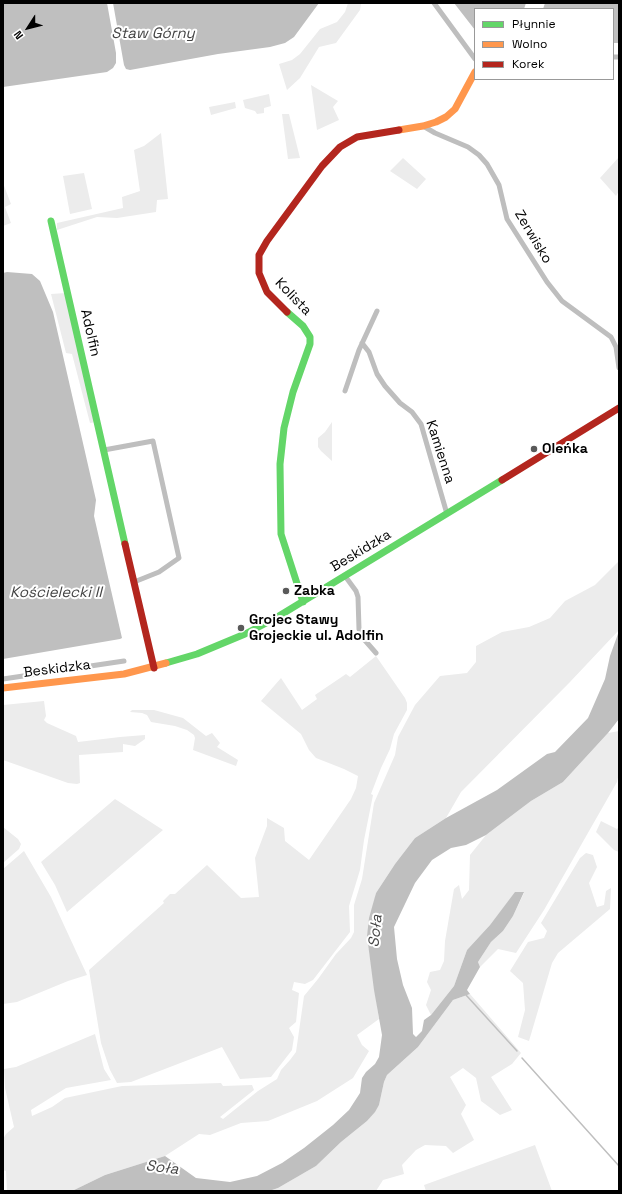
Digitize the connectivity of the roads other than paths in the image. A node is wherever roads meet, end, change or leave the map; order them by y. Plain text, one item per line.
1 (434, 3) edge
2 (474, 58) edge
3 (474, 74) edge
4 (423, 126) junction
5 (51, 221) dead end
6 (377, 311) dead end
7 (362, 343) junction
8 (619, 368) edge
9 (345, 391) dead end
10 (619, 408) edge
11 (104, 450) junction
12 (447, 514) junction
13 (345, 576) junction
14 (134, 582) junction
15 (303, 602) junction
16 (376, 653) dead end
17 (154, 668) junction
18 (3, 688) edge

1 - 2 street
3 - 4 street, Kolista
4 - 8 street, Zerwisko
4 - 15 street, Kolista
5 - 11 street, Adolfin
6 - 7 street
7 - 9 street
7 - 12 street, Kamienna
10 - 12 street, Beskidzka
11 - 14 street, Adolfin
11 - 14 street
12 - 13 street, Beskidzka
13 - 15 street, Beskidzka
13 - 16 street
14 - 17 street, Adolfin
15 - 17 street, Beskidzka
17 - 18 street, Beskidzka

